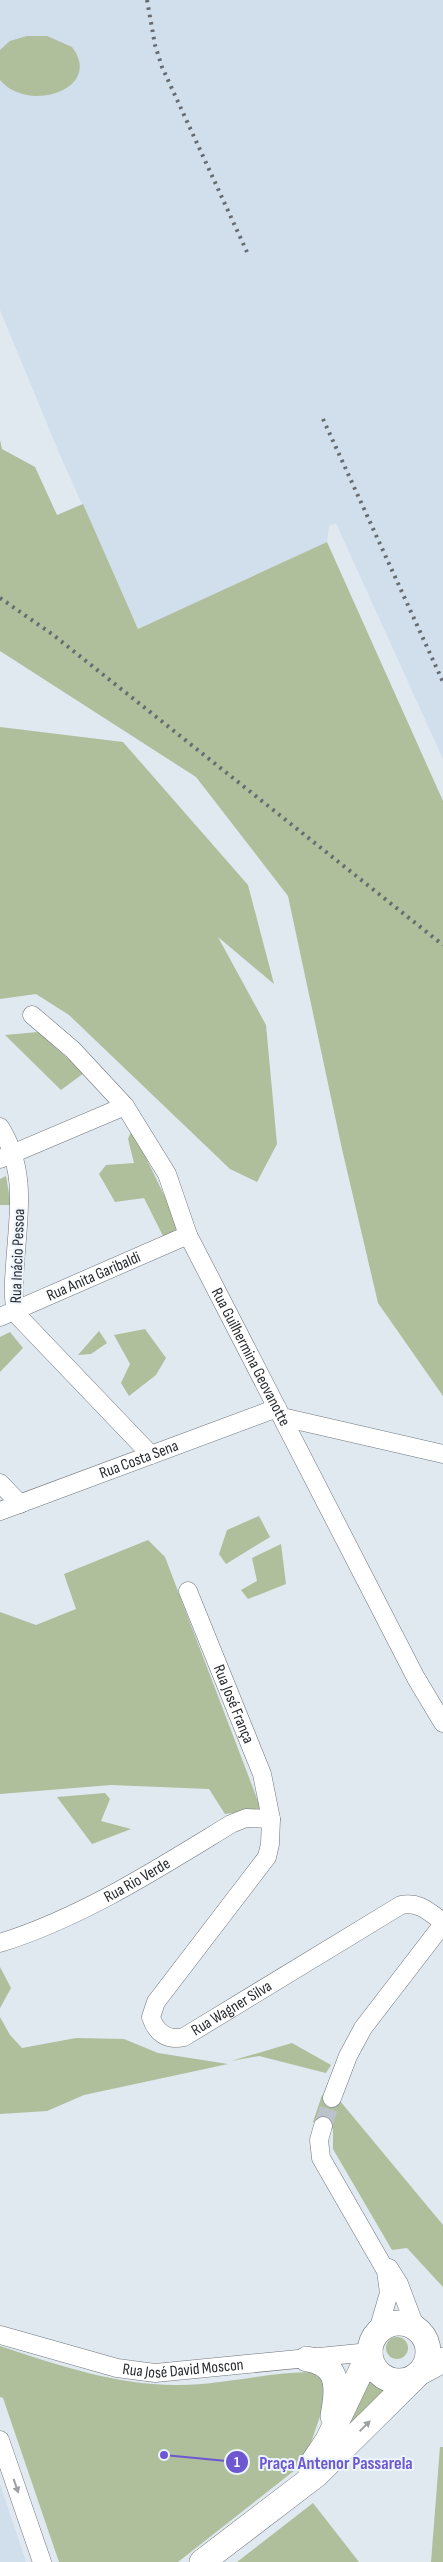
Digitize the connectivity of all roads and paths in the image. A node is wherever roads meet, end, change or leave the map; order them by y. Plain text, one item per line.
1 (32, 1015) dead end
2 (125, 1106) junction
3 (0, 1127) edge
4 (7, 1156) edge
5 (188, 1234) junction
6 (8, 1313) edge
7 (280, 1412) junction
8 (443, 1454) edge
9 (151, 1455) junction
10 (0, 1483) edge
11 (20, 1504) junction
12 (0, 1512) edge
13 (188, 1592) dead end
14 (443, 1723) edge
15 (271, 1819) junction
16 (443, 1923) edge
17 (0, 1943) edge
18 (332, 2098) tunnel mouth
19 (323, 2126) tunnel mouth
20 (382, 2260) junction
21 (416, 2329) junction
22 (0, 2335) edge
23 (443, 2337) edge
24 (373, 2343) junction
25 (307, 2359) junction
26 (443, 2360) edge
27 (419, 2373) junction
28 (0, 2440) edge
29 (328, 2440) junction
30 (290, 2493) junction
31 (42, 2562) edge
32 (202, 2562) edge

1 - 2 street, Rua Guilhermina Geovanotte
2 - 4 street
2 - 5 street, Rua Guilhermina Geovanotte
3 - 4 street, Rua Inácio Pessoa
4 - 6 street, Rua Inácio Pessoa
5 - 6 street, Rua Anita Garibaldi
5 - 7 street, Rua Guilhermina Geovanotte
6 - 9 street, Rua Inácio Pessoa
7 - 8 street
7 - 9 street, Rua Costa Sena
7 - 14 street, Rua Guilhermina Geovanotte
9 - 11 street, Rua Costa Sena
10 - 11 street
11 - 12 street, Rua Costa Sena
13 - 15 street, Rua José França
15 - 16 street, Rua Wagner Silva
15 - 17 street, Rua Rio Verde
16 - 18 street
19 - 20 street
20 - 21 street
20 - 24 street
21 - 23 street
21 - 24 street
21 - 27 street
22 - 25 street, Rua José David Moscon
24 - 25 street, Rua José David Moscon
24 - 27 street
24 - 29 street
25 - 29 street
26 - 27 street
30 -> 27 street
28 -> 31 street
29 - 30 street
30 - 32 street

